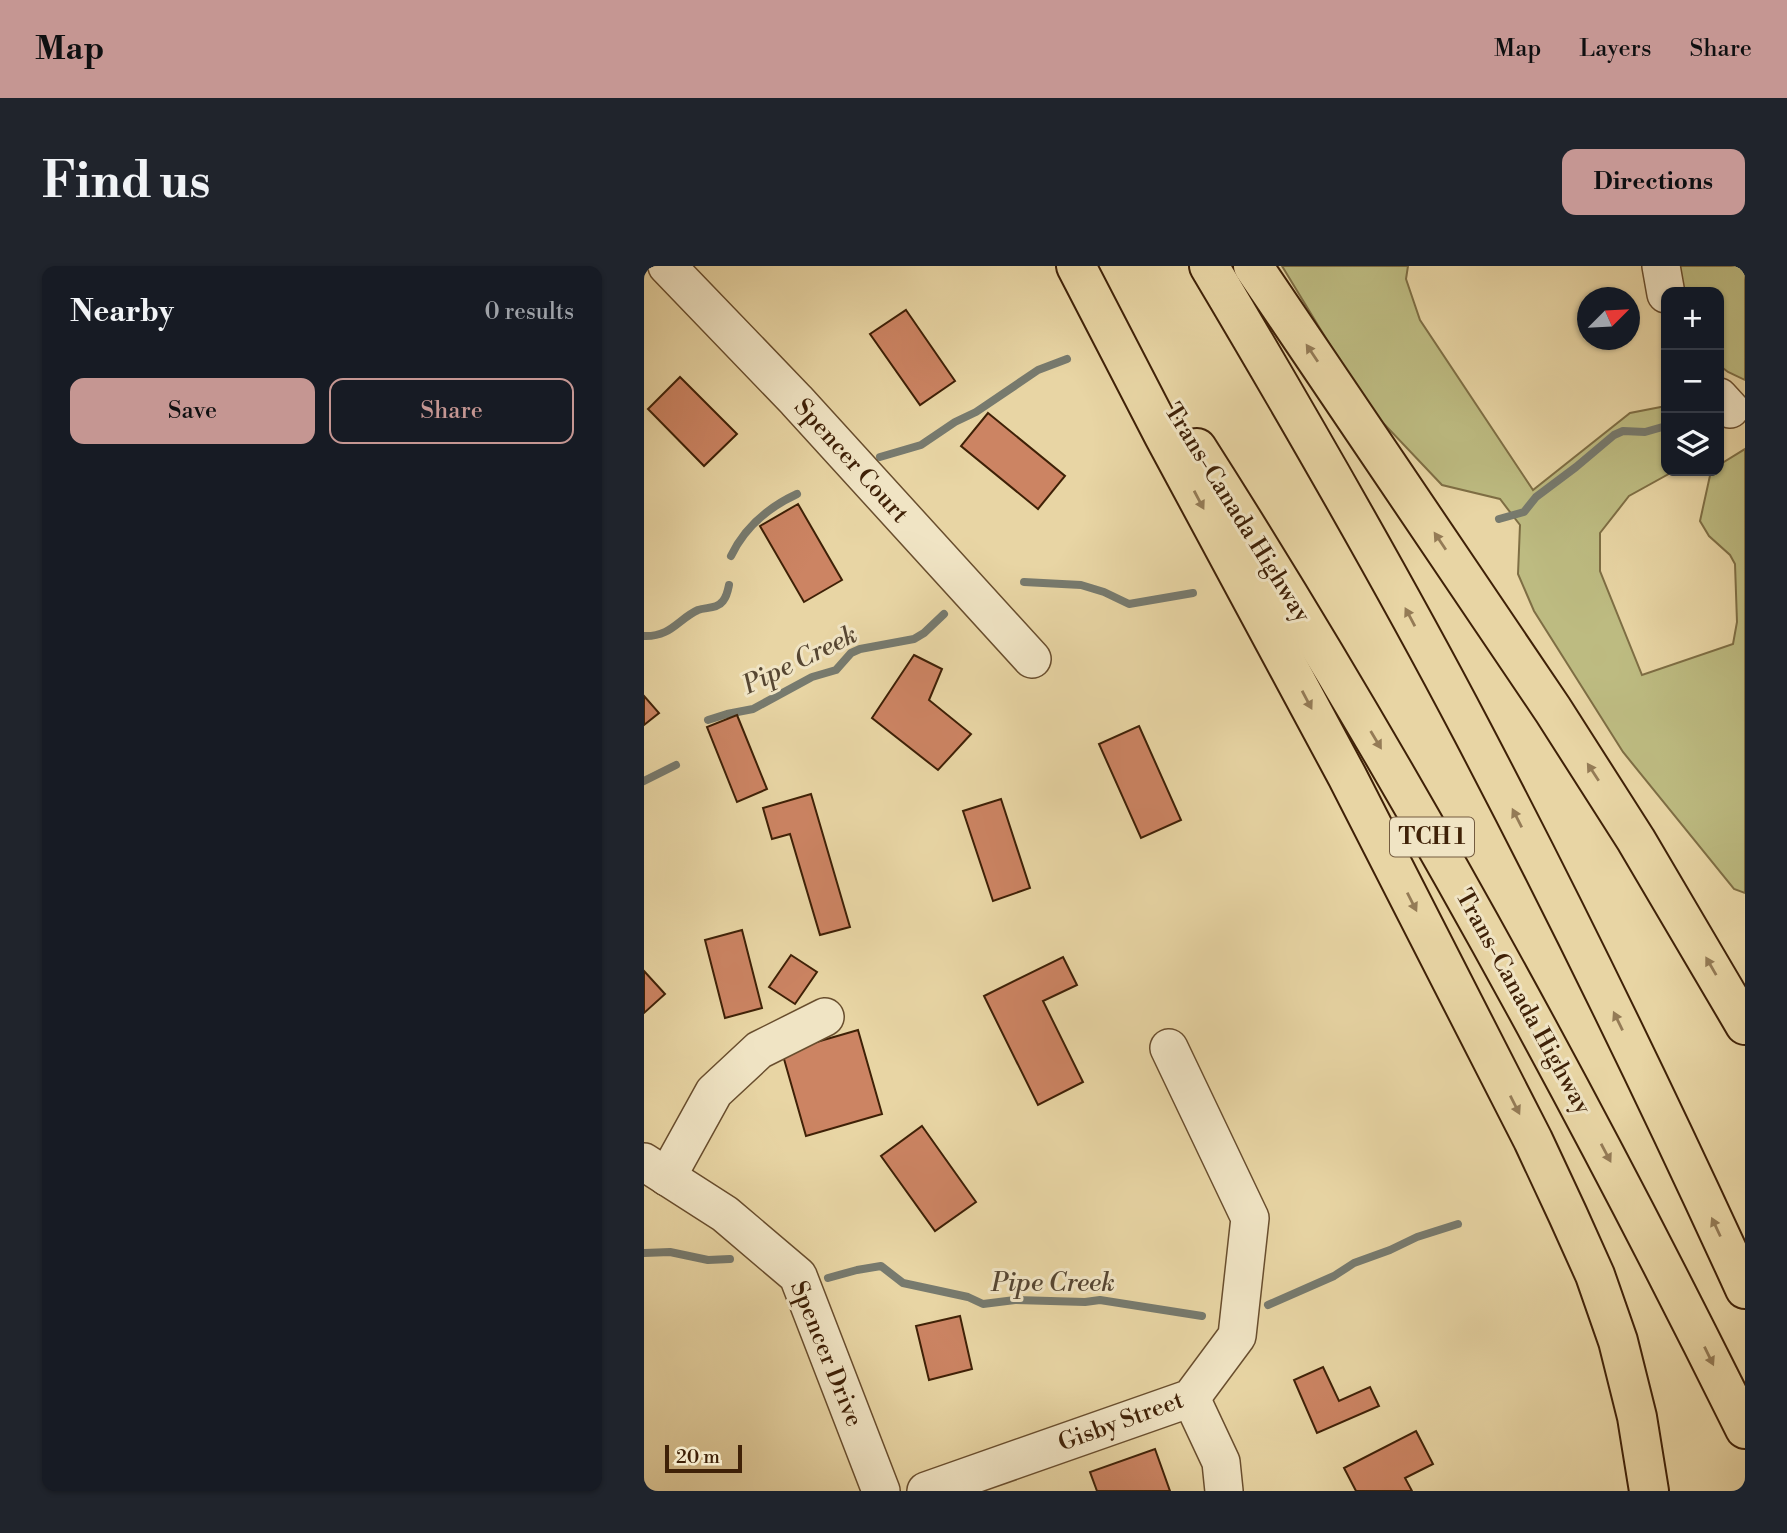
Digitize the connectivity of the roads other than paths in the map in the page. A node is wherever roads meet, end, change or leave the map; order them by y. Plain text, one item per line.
1 (667, 266) edge
2 (1076, 266) edge
3 (1082, 266) edge
4 (1209, 266) edge
5 (1254, 266) edge
6 (1661, 266) edge
7 (1665, 287) edge
8 (1032, 659) dead end
9 (825, 1017) dead end
10 (1745, 1025) edge
11 (1169, 1048) dead end
12 (655, 1170) edge
13 (1745, 1289) edge
14 (1191, 1398) junction
15 (1745, 1429) edge
16 (881, 1491) edge
17 (926, 1491) edge
18 (1224, 1491) edge
19 (1649, 1491) edge

1 - 8 street, Spencer Court
2 -> 19 highway
3 -> 15 highway, Trans-Canada Highway / TCH 1
13 -> 4 highway
10 -> 5 highway
6 - 7 street
9 - 12 street
11 - 14 street, Gisby Street
12 - 16 street, Spencer Drive
14 - 17 street, Gisby Street
14 - 18 street

